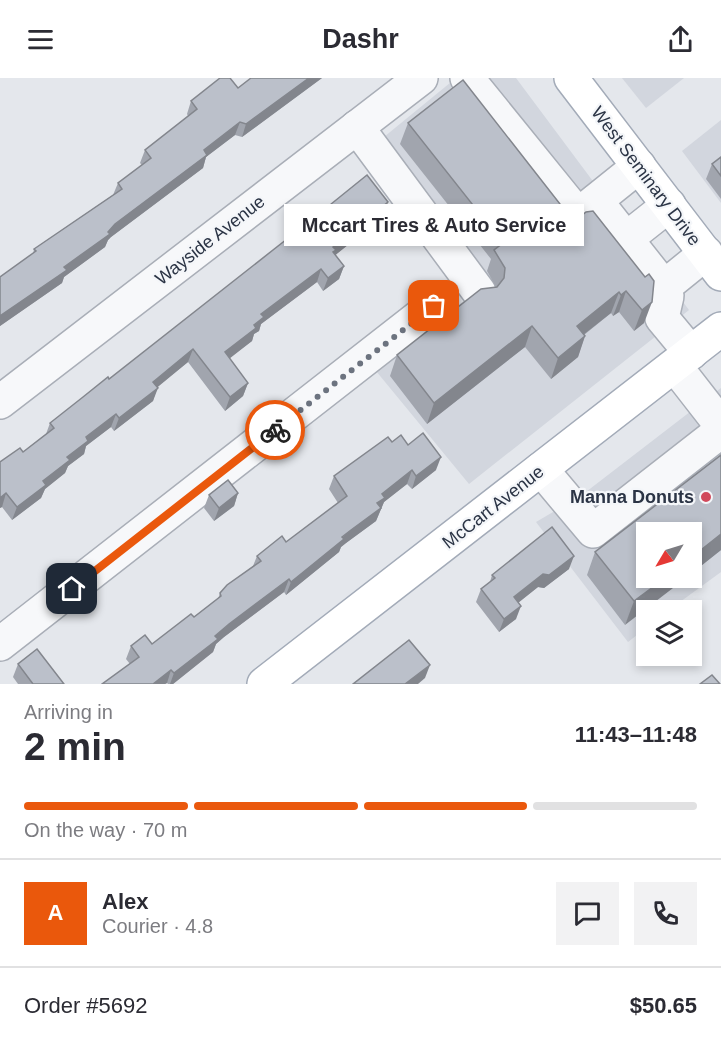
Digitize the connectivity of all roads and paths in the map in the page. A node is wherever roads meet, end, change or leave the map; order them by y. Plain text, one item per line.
1 (421, 78) edge
2 (467, 78) edge
3 (571, 78) edge
4 (357, 126) junction
5 (639, 166) junction
6 (596, 201) junction
7 (669, 205) junction
8 (626, 240) junction
9 (713, 264) edge
10 (664, 287) junction
11 (479, 292) edge
12 (434, 306) dead end
13 (721, 329) edge
14 (683, 359) junction
15 (0, 402) edge
16 (721, 425) edge
17 (721, 431) edge
18 (541, 469) junction
19 (0, 644) edge
20 (264, 684) edge

1 - 4 street, Wayside Avenue
2 - 6 street
3 - 5 main road, West Seminary Drive
4 - 11 street
4 - 15 street, Wayside Avenue
5 - 6 street
5 - 7 main road, West Seminary Drive
6 - 8 street
7 - 8 street
7 - 9 main road, West Seminary Drive
8 - 10 street
9 - 10 street
10 - 14 street
12 - 19 street
13 - 14 main road, McCart Avenue
14 - 16 street
14 - 18 main road, McCart Avenue
17 - 18 street
18 - 20 main road, McCart Avenue

